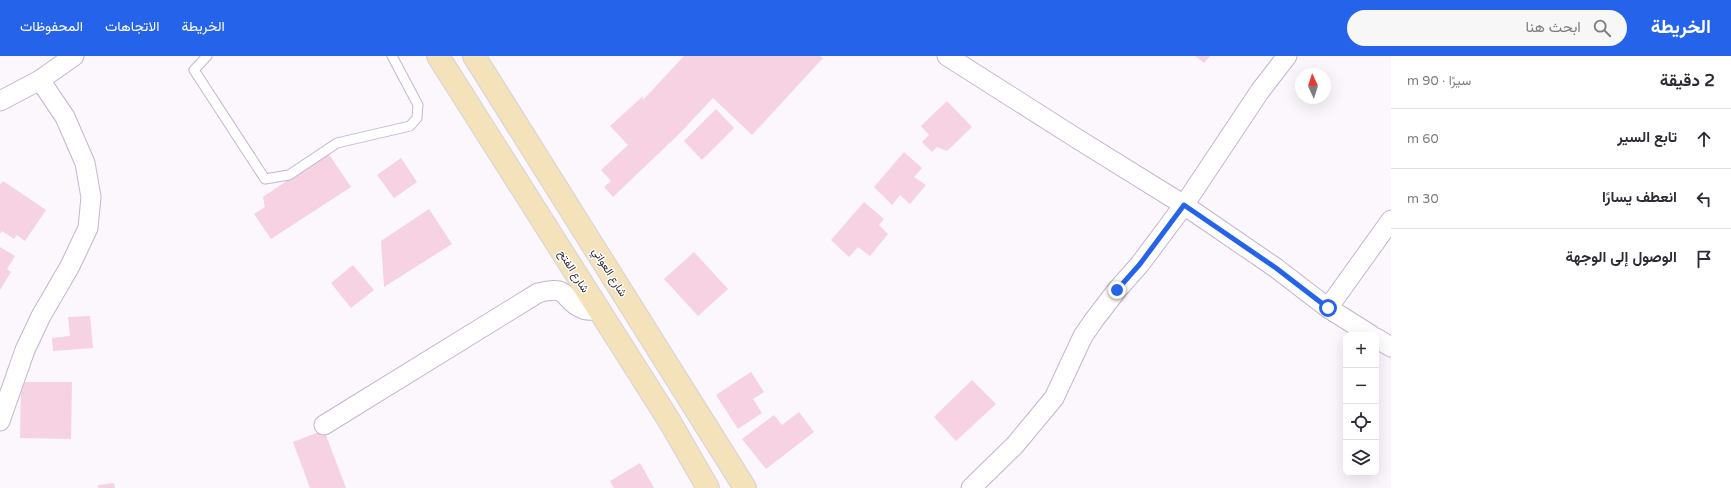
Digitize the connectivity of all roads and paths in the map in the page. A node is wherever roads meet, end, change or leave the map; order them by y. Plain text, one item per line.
1 (74, 56) edge
2 (207, 56) edge
3 (392, 56) edge
4 (438, 56) edge
5 (474, 56) edge
6 (947, 56) edge
7 (1287, 56) edge
8 (40, 80) junction
9 (490, 81) junction
10 (466, 99) junction
11 (0, 100) edge
12 (1184, 205) junction
13 (1391, 220) edge
14 (1328, 308) junction
15 (599, 310) junction
16 (1366, 332) edge
17 (1379, 340) edge
18 (1391, 347) edge
19 (0, 421) edge
20 (324, 425) dead end
21 (708, 488) edge
22 (746, 488) edge
23 (971, 488) edge

1 - 8 street
2 - 3 lane
4 - 10 main road, شارع الفتح
5 - 9 main road, شارع العواتي
6 - 12 street
7 - 12 street
8 - 11 street
8 - 19 street
9 - 10 main road
9 - 22 main road, شارع العواتي
10 - 15 main road, شارع الفتح
12 - 14 street
12 - 23 street
13 - 14 street
14 - 16 street
15 - 20 street
15 - 21 main road, شارع الفتح
17 - 18 street

